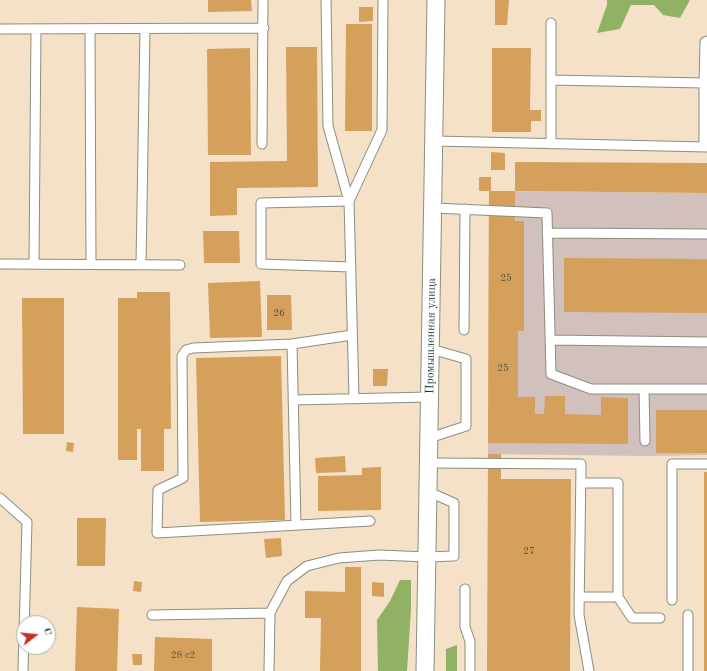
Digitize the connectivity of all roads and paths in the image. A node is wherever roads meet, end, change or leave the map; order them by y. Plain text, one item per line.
1 (263, 0) edge
2 (326, 0) edge
3 (383, 0) edge
4 (436, 0) edge
5 (551, 23) dead end
6 (264, 28) junction
7 (0, 29) edge
8 (36, 29) junction
9 (90, 29) junction
10 (145, 29) junction
11 (707, 41) edge
12 (551, 80) junction
13 (704, 83) junction
14 (434, 141) junction
15 (262, 144) dead end
16 (551, 144) junction
17 (705, 147) edge
18 (349, 201) junction
19 (433, 208) junction
20 (465, 209) junction
21 (547, 233) junction
22 (707, 234) edge
23 (0, 264) edge
24 (34, 264) junction
25 (91, 264) junction
26 (141, 264) junction
27 (180, 265) dead end
28 (350, 267) junction
29 (464, 330) dead end
30 (352, 335) junction
31 (550, 340) junction
32 (707, 342) edge
33 (292, 344) junction
34 (431, 349) junction
35 (644, 389) junction
36 (707, 389) edge
37 (430, 397) junction
38 (354, 398) junction
39 (293, 400) junction
40 (429, 438) junction
41 (645, 441) dead end
42 (429, 463) junction
43 (707, 464) edge
44 (581, 483) junction
45 (429, 492) junction
46 (0, 498) edge
47 (370, 521) dead end
48 (296, 525) junction
49 (427, 557) junction
50 (465, 590) dead end
51 (579, 597) junction
52 (618, 597) junction
53 (672, 600) dead end
54 (270, 613) junction
55 (152, 615) dead end
56 (688, 615) dead end
57 (660, 618) dead end
58 (23, 671) edge
59 (269, 671) edge
60 (426, 671) edge
61 (470, 671) edge
62 (589, 671) edge
63 (688, 671) edge

1 - 6 lane
2 - 18 lane
3 - 18 lane
4 - 14 street, Промышленная улица
5 - 12 lane
6 - 10 lane
6 - 15 lane
7 - 8 lane
8 - 9 lane
8 - 24 lane
9 - 10 lane
9 - 25 lane
10 - 26 lane
11 - 13 lane
12 - 13 lane
12 - 16 lane
13 - 17 lane
14 - 16 lane
14 - 19 street, Промышленная улица
16 - 17 lane
18 - 28 lane
18 - 28 lane
19 - 20 lane
19 - 34 street, Промышленная улица
20 - 21 lane
20 - 29 lane
21 - 22 lane
21 - 31 lane
23 - 24 lane
24 - 25 lane
25 - 26 lane
26 - 27 lane
28 - 30 lane
30 - 33 lane
30 - 38 lane
31 - 32 lane
31 - 35 lane
33 - 39 lane
33 - 48 lane
34 - 37 street, Промышленная улица
34 - 40 lane
35 - 36 lane
35 - 41 lane
37 - 38 lane
37 - 40 street, Промышленная улица
38 - 39 lane
39 - 48 lane
40 - 42 street, Промышленная улица
42 - 44 lane
42 - 45 street, Промышленная улица
43 - 53 lane
44 - 51 lane
44 - 52 lane
45 - 49 street, Промышленная улица
45 - 49 lane
46 - 58 lane
47 - 48 lane
49 - 54 lane
49 - 60 street, Промышленная улица
50 - 61 lane
51 - 52 lane
51 - 62 lane
52 - 57 lane
54 - 55 lane
54 - 59 lane
56 - 63 lane

